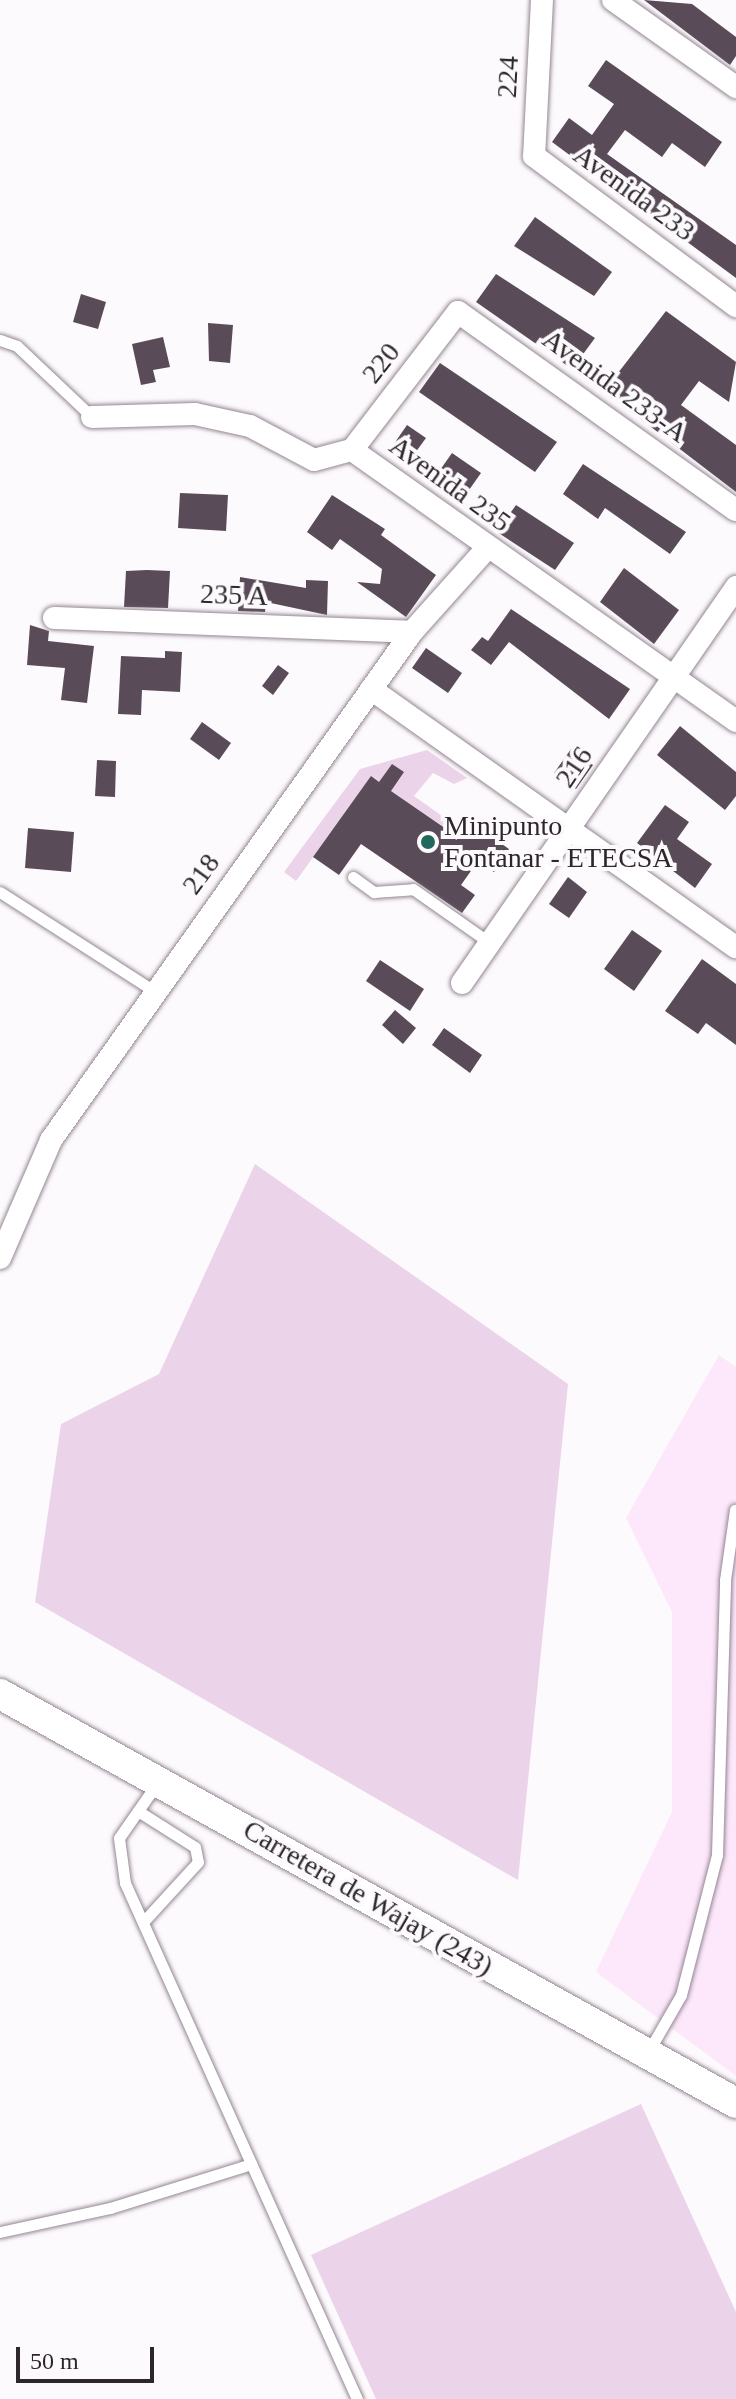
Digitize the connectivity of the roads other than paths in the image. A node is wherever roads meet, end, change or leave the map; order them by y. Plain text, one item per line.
1 (542, 0) edge
2 (613, 0) edge
3 (736, 87) edge
4 (534, 156) joint
5 (736, 306) edge
6 (458, 312) joint
7 (0, 340) edge
8 (92, 417) joint
9 (352, 450) junction
10 (736, 510) edge
11 (487, 548) junction
12 (736, 587) edge
13 (54, 618) dead end
14 (412, 632) junction
15 (673, 676) junction
16 (371, 689) junction
17 (736, 721) edge
18 (568, 828) junction
19 (353, 877) dead end
20 (0, 892) edge
21 (490, 943) junction
22 (736, 947) edge
23 (462, 983) dead end
24 (154, 991) junction
25 (0, 1258) edge
26 (735, 1510) edge
27 (722, 1675) junction
28 (736, 1682) edge
29 (0, 1694) edge
30 (160, 1780) junction
31 (138, 1811) junction
32 (143, 1922) junction
33 (645, 2058) junction
34 (736, 2103) edge
35 (251, 2164) junction
36 (0, 2232) edge
37 (357, 2399) edge

1 - 4 street, 224
2 - 3 street
4 - 5 street, Avenida 233
6 - 9 street, 220
6 - 10 street, Avenida 233-A
7 - 8 lane
8 - 9 street, Avenida 235
9 - 11 street, Avenida 235
11 - 14 street, 218
11 - 15 street, Avenida 235
12 - 15 street, 216
13 - 14 street, 235 A
14 - 16 street, 218
15 - 17 street, Avenida 235
15 - 18 street, 216
16 - 18 street
16 - 24 street, 218
18 - 21 street, 216
18 - 22 street
19 - 21 lane
20 - 24 lane
21 - 23 street, 216
24 - 25 street, 218
26 - 27 lane
27 - 28 lane
27 - 33 lane
29 - 30 main road, Carretera de Wajay (243)
30 - 31 lane
30 - 33 main road, Carretera de Wajay (243)
31 - 32 lane
31 - 32 lane
32 - 35 lane
33 - 34 main road, Carretera de Wajay (243)
35 - 36 lane
35 - 37 lane

